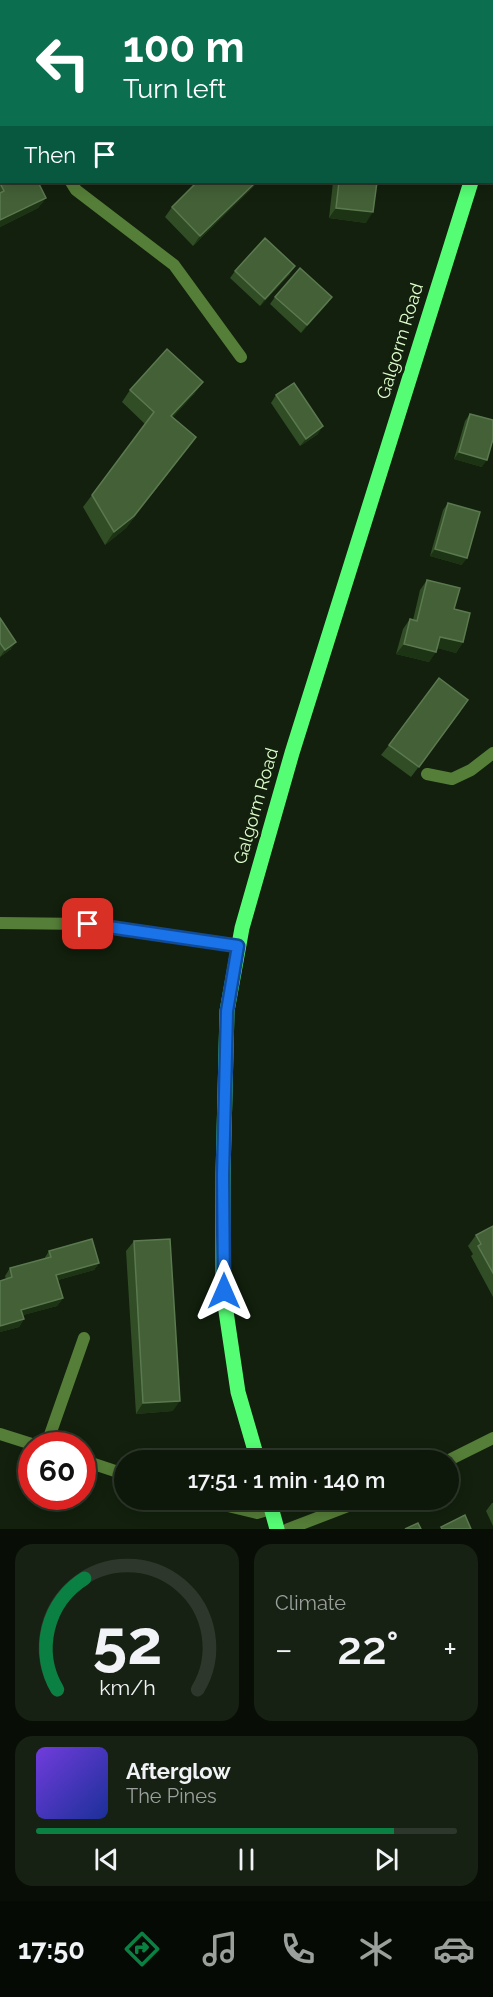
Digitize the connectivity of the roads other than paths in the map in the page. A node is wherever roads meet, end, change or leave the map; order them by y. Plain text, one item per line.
1 (72, 183) edge
2 (471, 183) edge
3 (241, 357) dead end
4 (493, 753) edge
5 (427, 774) edge
6 (0, 923) edge
7 (238, 946) junction
8 (84, 1338) dead end
9 (51, 1432) edge
10 (0, 1434) edge
11 (493, 1438) edge
12 (18, 1440) edge
13 (255, 1450) edge
14 (459, 1455) edge
15 (96, 1465) edge
16 (114, 1471) edge
17 (245, 1510) edge
18 (262, 1510) edge
19 (271, 1510) edge
20 (338, 1510) edge
21 (277, 1529) edge
22 (288, 1529) edge

1 - 3 street
2 - 7 main road, Galgorm Road
4 - 5 street
6 - 7 street
7 - 13 main road, Galgorm Road
8 - 9 street
10 - 12 street
11 - 14 street
15 - 16 street
17 - 18 street
19 - 21 main road
20 - 22 street

